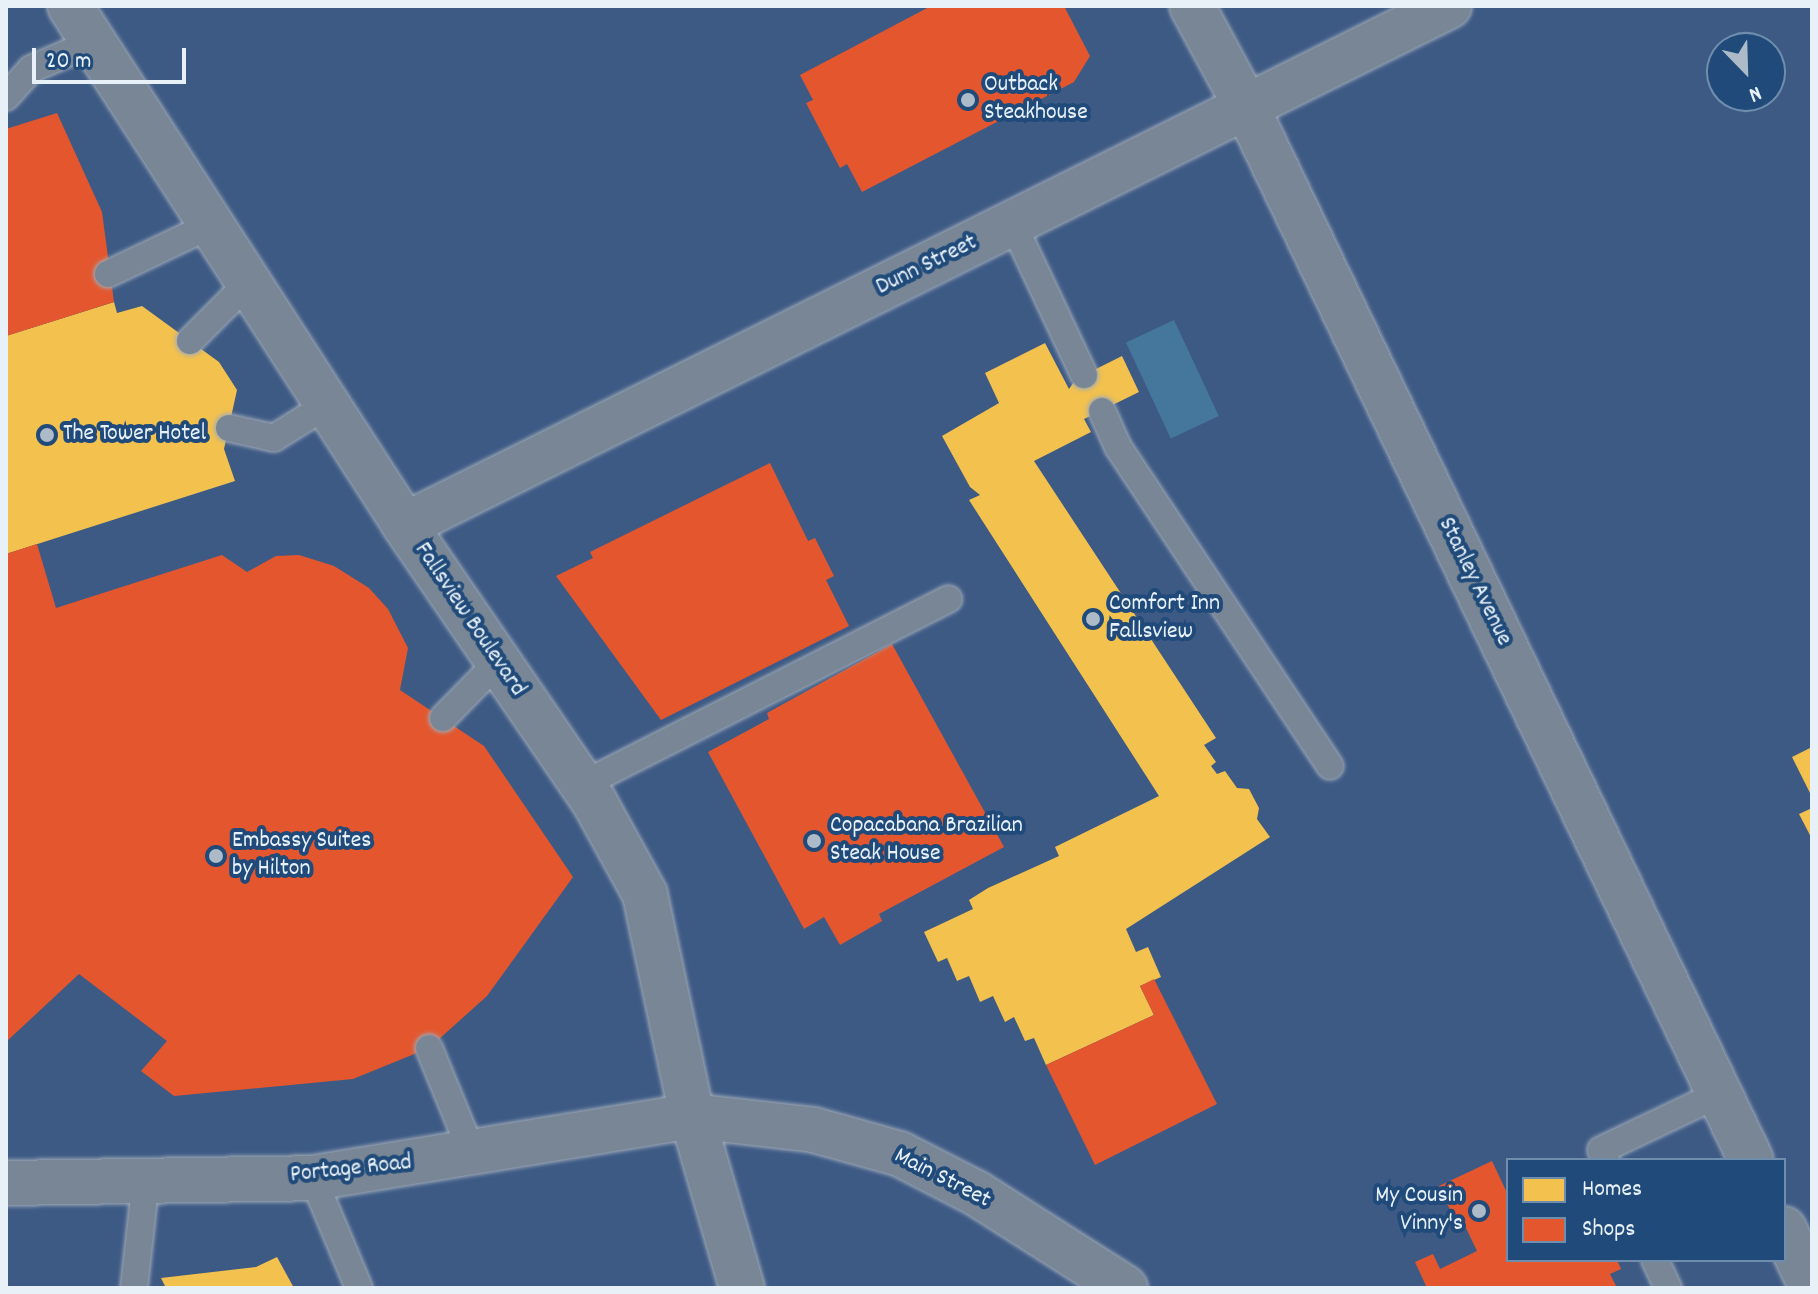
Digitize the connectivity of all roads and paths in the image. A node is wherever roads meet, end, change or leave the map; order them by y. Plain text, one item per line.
1 (70, 6) edge
2 (1192, 6) edge
3 (1449, 6) edge
4 (94, 42) junction
5 (6, 97) edge
6 (1247, 108) junction
7 (1013, 224) junction
8 (211, 225) junction
9 (108, 274) dead end
10 (248, 283) junction
11 (190, 341) dead end
12 (1084, 375) dead end
13 (325, 406) junction
14 (1102, 411) dead end
15 (229, 428) dead end
16 (405, 525) junction
17 (949, 599) dead end
18 (498, 662) junction
19 (443, 718) dead end
20 (1330, 766) dead end
21 (582, 785) junction
22 (429, 1048) dead end
23 (1719, 1094) junction
24 (692, 1116) junction
25 (472, 1153) junction
26 (1603, 1155) edge
27 (1750, 1158) edge
28 (313, 1178) junction
29 (146, 1179) junction
30 (8, 1182) edge
31 (1786, 1233) edge
32 (1656, 1262) edge
33 (134, 1288) edge
34 (359, 1288) edge
35 (742, 1288) edge
36 (1125, 1288) edge
37 (1668, 1288) edge
38 (1812, 1288) edge

1 - 4 street, Fallsview Boulevard
2 - 6 street, Stanley Avenue
3 - 6 street, Dunn Street
4 - 5 lane
4 - 8 street, Fallsview Boulevard
6 - 7 street, Dunn Street
6 - 23 street, Stanley Avenue
7 - 12 lane
7 - 16 street, Dunn Street
8 - 9 lane
8 - 10 street, Fallsview Boulevard
10 - 11 lane
10 - 13 street, Fallsview Boulevard
13 - 15 lane
13 - 16 street, Fallsview Boulevard
14 - 20 lane
16 - 18 street, Fallsview Boulevard
17 - 21 lane
18 - 19 lane
18 - 21 street, Fallsview Boulevard
21 - 24 street, Fallsview Boulevard
22 - 25 lane
23 - 26 lane
23 - 27 street, Stanley Avenue
24 - 25 street, Portage Road
24 - 35 street, Fallsview Boulevard
24 - 36 street, Main Street
25 - 28 street, Portage Road
28 - 29 street, Portage Road
28 - 34 lane
29 - 30 street, Portage Road
29 - 33 lane
31 - 38 street
32 - 37 lane

